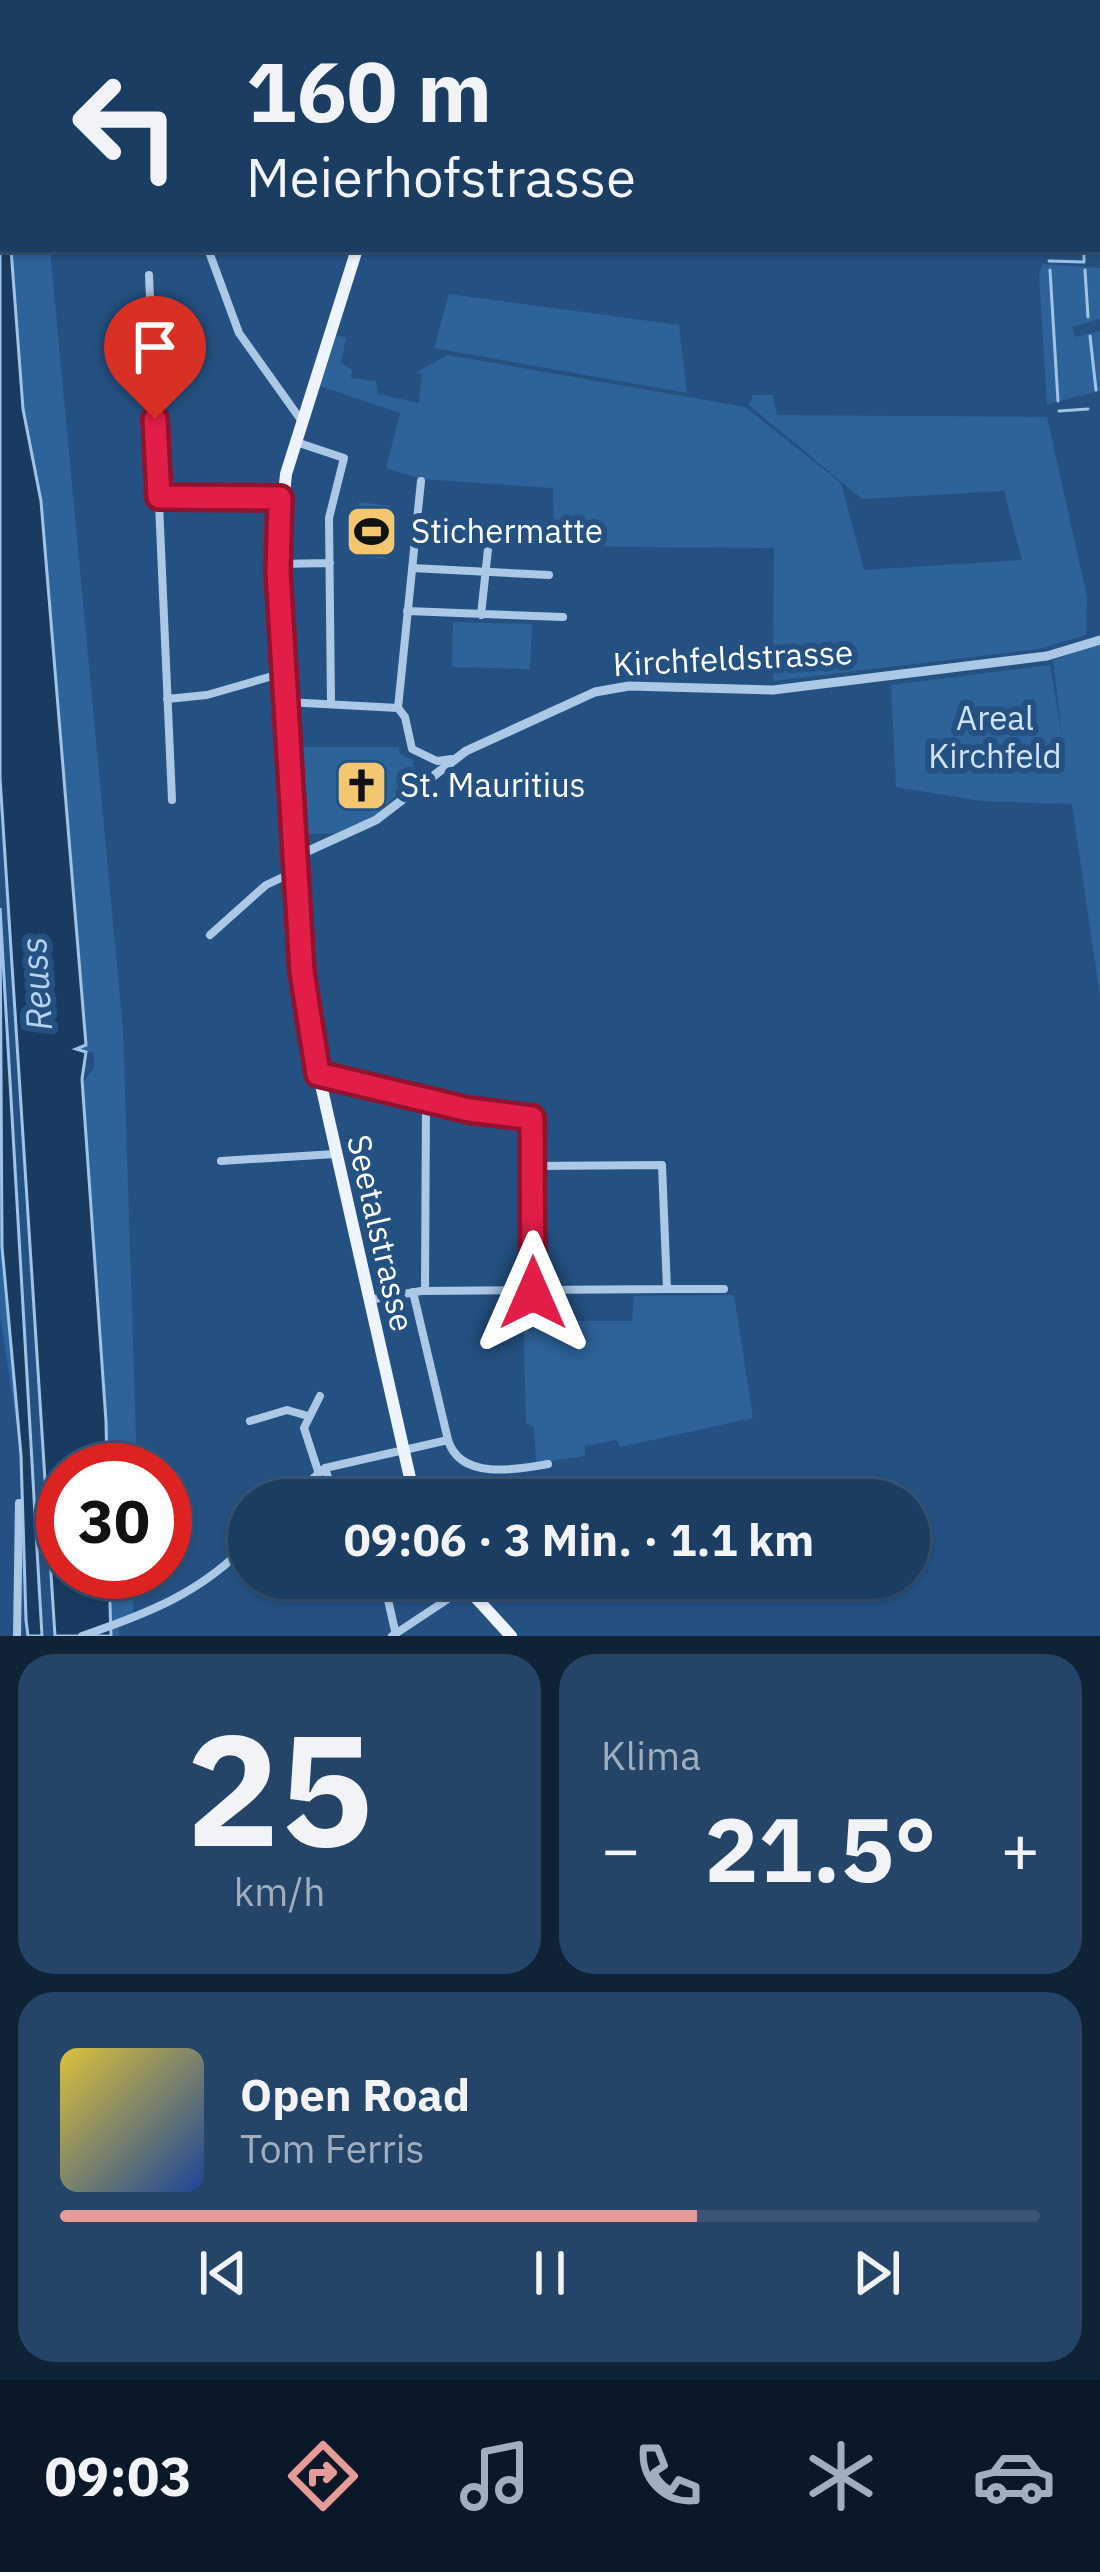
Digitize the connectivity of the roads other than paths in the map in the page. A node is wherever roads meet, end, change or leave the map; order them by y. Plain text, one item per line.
1 (209, 252) edge
2 (356, 252) edge
3 (149, 275) dead end
4 (301, 420) junction
5 (295, 441) junction
6 (421, 481) dead end
7 (159, 497) junction
8 (280, 498) junction
9 (417, 527) junction
10 (490, 530) junction
11 (550, 532) dead end
12 (330, 563) junction
13 (278, 564) junction
14 (412, 568) junction
15 (486, 573) junction
16 (549, 575) dead end
17 (407, 611) junction
18 (481, 615) junction
19 (563, 617) dead end
20 (1100, 640) edge
21 (284, 673) junction
22 (167, 699) junction
23 (286, 702) junction
24 (331, 704) junction
25 (398, 708) junction
26 (421, 757) junction
27 (452, 759) junction
28 (426, 781) junction
29 (172, 800) dead end
30 (296, 864) junction
31 (210, 935) dead end
32 (318, 1074) junction
33 (426, 1099) junction
34 (335, 1154) junction
35 (221, 1161) dead end
36 (534, 1166) junction
37 (667, 1289) junction
38 (724, 1289) dead end
39 (425, 1291) junction
40 (413, 1292) junction
41 (533, 1293) junction
42 (367, 1300) junction
43 (320, 1396) dead end
44 (308, 1416) junction
45 (250, 1421) dead end
46 (448, 1440) junction
47 (406, 1449) junction
48 (548, 1464) dead end
49 (321, 1470) junction
50 (311, 1479) edge
51 (328, 1479) edge
52 (411, 1479) edge
53 (19, 1503) dead end
54 (228, 1560) edge
55 (387, 1599) edge
56 (441, 1599) edge
57 (477, 1599) edge
58 (395, 1635) edge
59 (17, 1636) edge
60 (82, 1636) edge
61 (511, 1636) edge

1 - 4 street
2 - 4 main road, Seetalstrasse
3 - 7 street
4 - 5 main road, Seetalstrasse
5 - 8 main road, Seetalstrasse
5 - 12 street
6 - 9 street
7 - 8 street
7 - 22 street
8 - 13 main road, Seetalstrasse
9 - 10 street
9 - 14 street
10 - 11 street
10 - 15 street
12 - 13 street
12 - 24 street
13 - 21 main road, Seetalstrasse
14 - 15 street
14 - 17 street
15 - 16 street
15 - 18 street
17 - 18 street
17 - 25 street
18 - 19 street
20 - 27 street, Kirchfeldstrasse
21 - 22 street
21 - 23 main road, Seetalstrasse
22 - 29 street
23 - 24 street
23 - 30 main road, Seetalstrasse
24 - 25 street
25 - 26 street
26 - 27 street
26 - 28 street
27 - 28 street, Kirchfeldstrasse
28 - 30 street, Kirchfeldstrasse
30 - 31 street
30 - 32 main road, Seetalstrasse
32 - 33 street
32 - 34 main road, Seetalstrasse
33 - 36 street
33 - 39 street
34 - 35 street
34 - 42 main road, Seetalstrasse
36 - 37 street
36 - 41 street
37 - 38 street
37 - 41 street
39 - 40 street
39 - 41 street
40 - 42 street
40 - 46 street
42 - 47 main road, Seetalstrasse
43 - 44 street
44 - 45 street
44 - 49 street
46 - 47 street
46 - 48 street
47 - 49 street
47 - 52 main road, Seetalstrasse
49 - 50 street
49 - 51 street
53 - 59 street
54 - 60 street
55 - 58 street
56 - 58 street
57 - 61 main road

